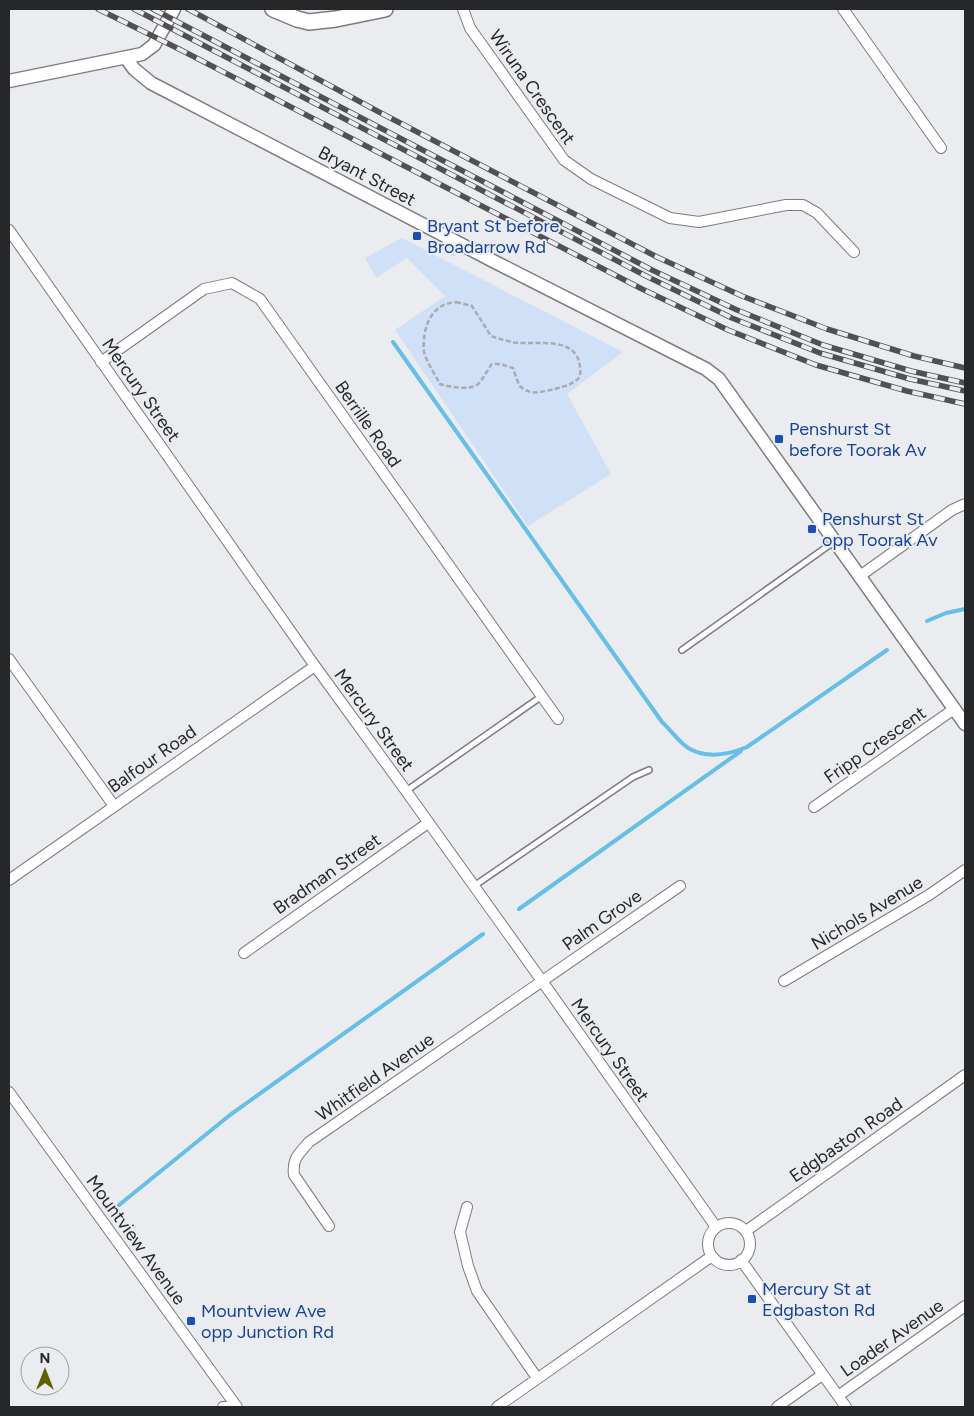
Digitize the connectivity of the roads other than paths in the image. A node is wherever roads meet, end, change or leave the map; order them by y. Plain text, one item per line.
1 (174, 9) edge
2 (272, 9) edge
3 (385, 9) edge
4 (463, 9) edge
5 (843, 9) edge
6 (126, 58) junction
7 (9, 81) edge
8 (941, 148) dead end
9 (9, 230) edge
10 (854, 252) dead end
11 (101, 362) junction
12 (965, 504) edge
13 (835, 541) junction
14 (860, 576) junction
15 (682, 650) dead end
16 (9, 659) edge
17 (315, 666) junction
18 (542, 696) junction
19 (954, 709) junction
20 (558, 719) dead end
21 (965, 724) edge
22 (649, 770) dead end
23 (406, 791) junction
24 (114, 806) junction
25 (814, 807) dead end
26 (428, 823) junction
27 (965, 870) edge
28 (9, 880) edge
29 (474, 886) junction
30 (680, 886) dead end
31 (244, 952) dead end
32 (542, 981) junction
33 (784, 981) dead end
34 (965, 1075) edge
35 (9, 1092) edge
36 (467, 1207) dead end
37 (329, 1226) dead end
38 (716, 1227) junction
39 (746, 1231) junction
40 (712, 1256) junction
41 (741, 1260) junction
42 (965, 1306) edge
43 (822, 1375) junction
44 (537, 1378) junction
45 (838, 1396) junction
46 (236, 1406) edge
47 (223, 1407) edge
48 (497, 1407) edge
49 (777, 1407) edge
50 (846, 1407) edge

1 - 6 street
2 - 3 main road
4 - 10 street, Wiruna Crescent
5 - 8 street
6 - 7 street
6 - 13 street, Bryant Street
9 - 11 street, Mercury Street
11 - 17 street, Mercury Street
11 - 18 street, Berrille Road
12 - 14 street
13 - 14 street, Bryant Street
13 - 15 lane
14 - 19 street, Bryant Street
16 - 24 street
17 - 23 street, Mercury Street
17 - 24 street, Balfour Road
18 - 20 street, Berrille Road
18 - 23 lane
19 - 21 street, Bryant Street
19 - 25 street, Fripp Crescent
22 - 29 lane
23 - 26 street, Mercury Street
24 - 28 street, Balfour Road
26 - 29 street, Mercury Street
26 - 31 street, Bradman Street
27 - 33 street, Nichols Avenue
29 - 32 street, Mercury Street
30 - 32 street, Palm Grove
32 - 37 street, Whitfield Avenue
32 - 38 street, Mercury Street
34 - 39 street, Edgbaston Road
35 - 46 street, Mountview Avenue
36 - 44 street
38 - 39 street
38 - 40 street
39 - 41 street
40 - 41 street
40 - 44 street
41 - 43 street
42 - 45 street, Loader Avenue
43 - 45 street
43 - 49 street
44 - 48 street
45 - 50 street
46 - 47 street

